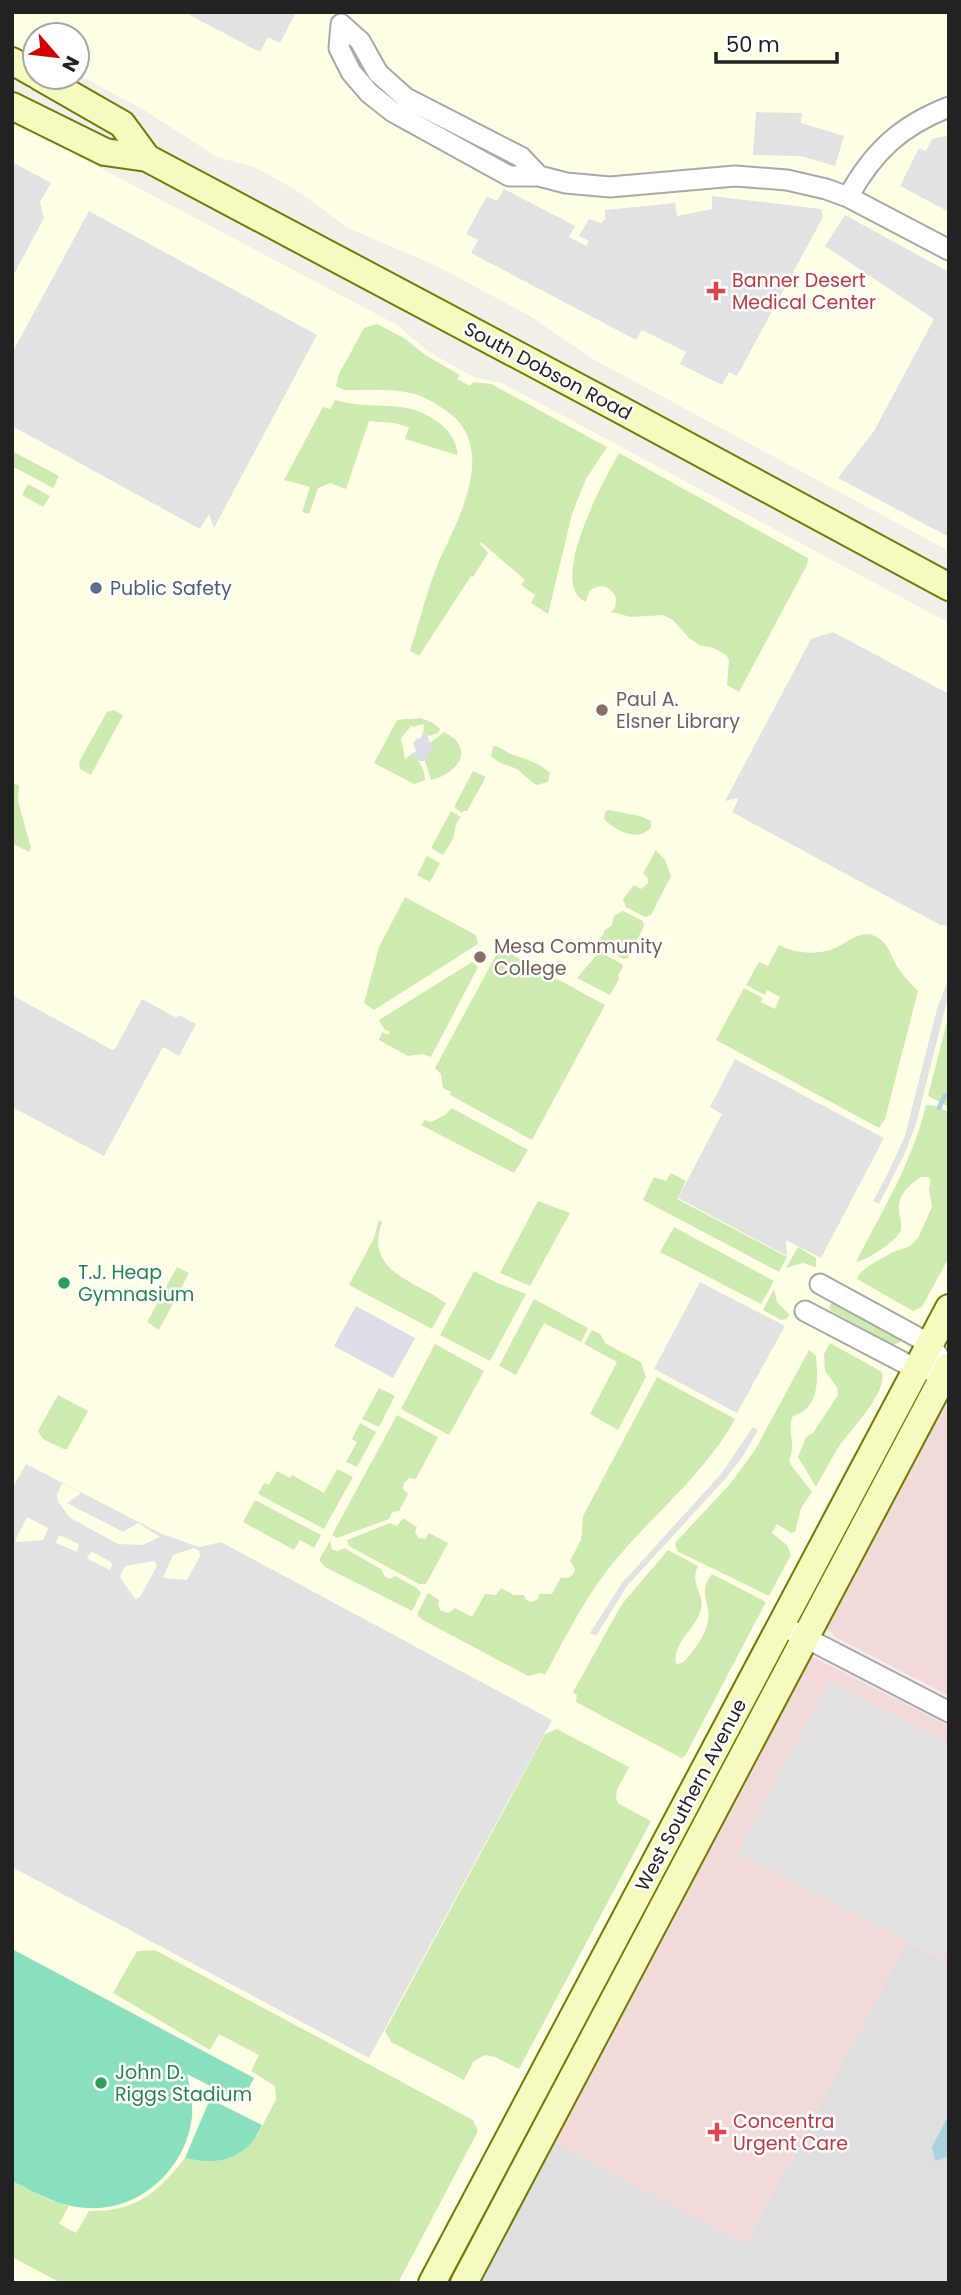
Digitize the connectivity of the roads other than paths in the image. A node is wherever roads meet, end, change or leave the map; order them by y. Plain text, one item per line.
1 (341, 18) edge
2 (64, 91) edge
3 (12, 106) edge
4 (949, 107) edge
5 (146, 158) junction
6 (848, 197) junction
7 (949, 250) edge
8 (949, 587) edge
9 (820, 1284) dead end
10 (949, 1308) edge
11 (805, 1311) dead end
12 (930, 1344) junction
13 (948, 1368) edge
14 (916, 1369) junction
15 (792, 1631) junction
16 (949, 1712) edge
17 (432, 2283) edge
18 (464, 2283) edge

1 - 6 street
2 - 5 main road, South Dobson Road
3 - 5 main road, South Dobson Road
4 - 6 street
5 - 8 main road, South Dobson Road
6 - 7 street
9 - 12 street
10 - 12 main road, West Southern Avenue
11 - 14 street
12 - 13 street
12 - 14 main road, West Southern Avenue
13 - 14 street
13 - 15 main road, West Southern Avenue
14 - 15 main road, West Southern Avenue
15 - 16 street
15 - 17 main road, West Southern Avenue
15 - 18 main road, West Southern Avenue

